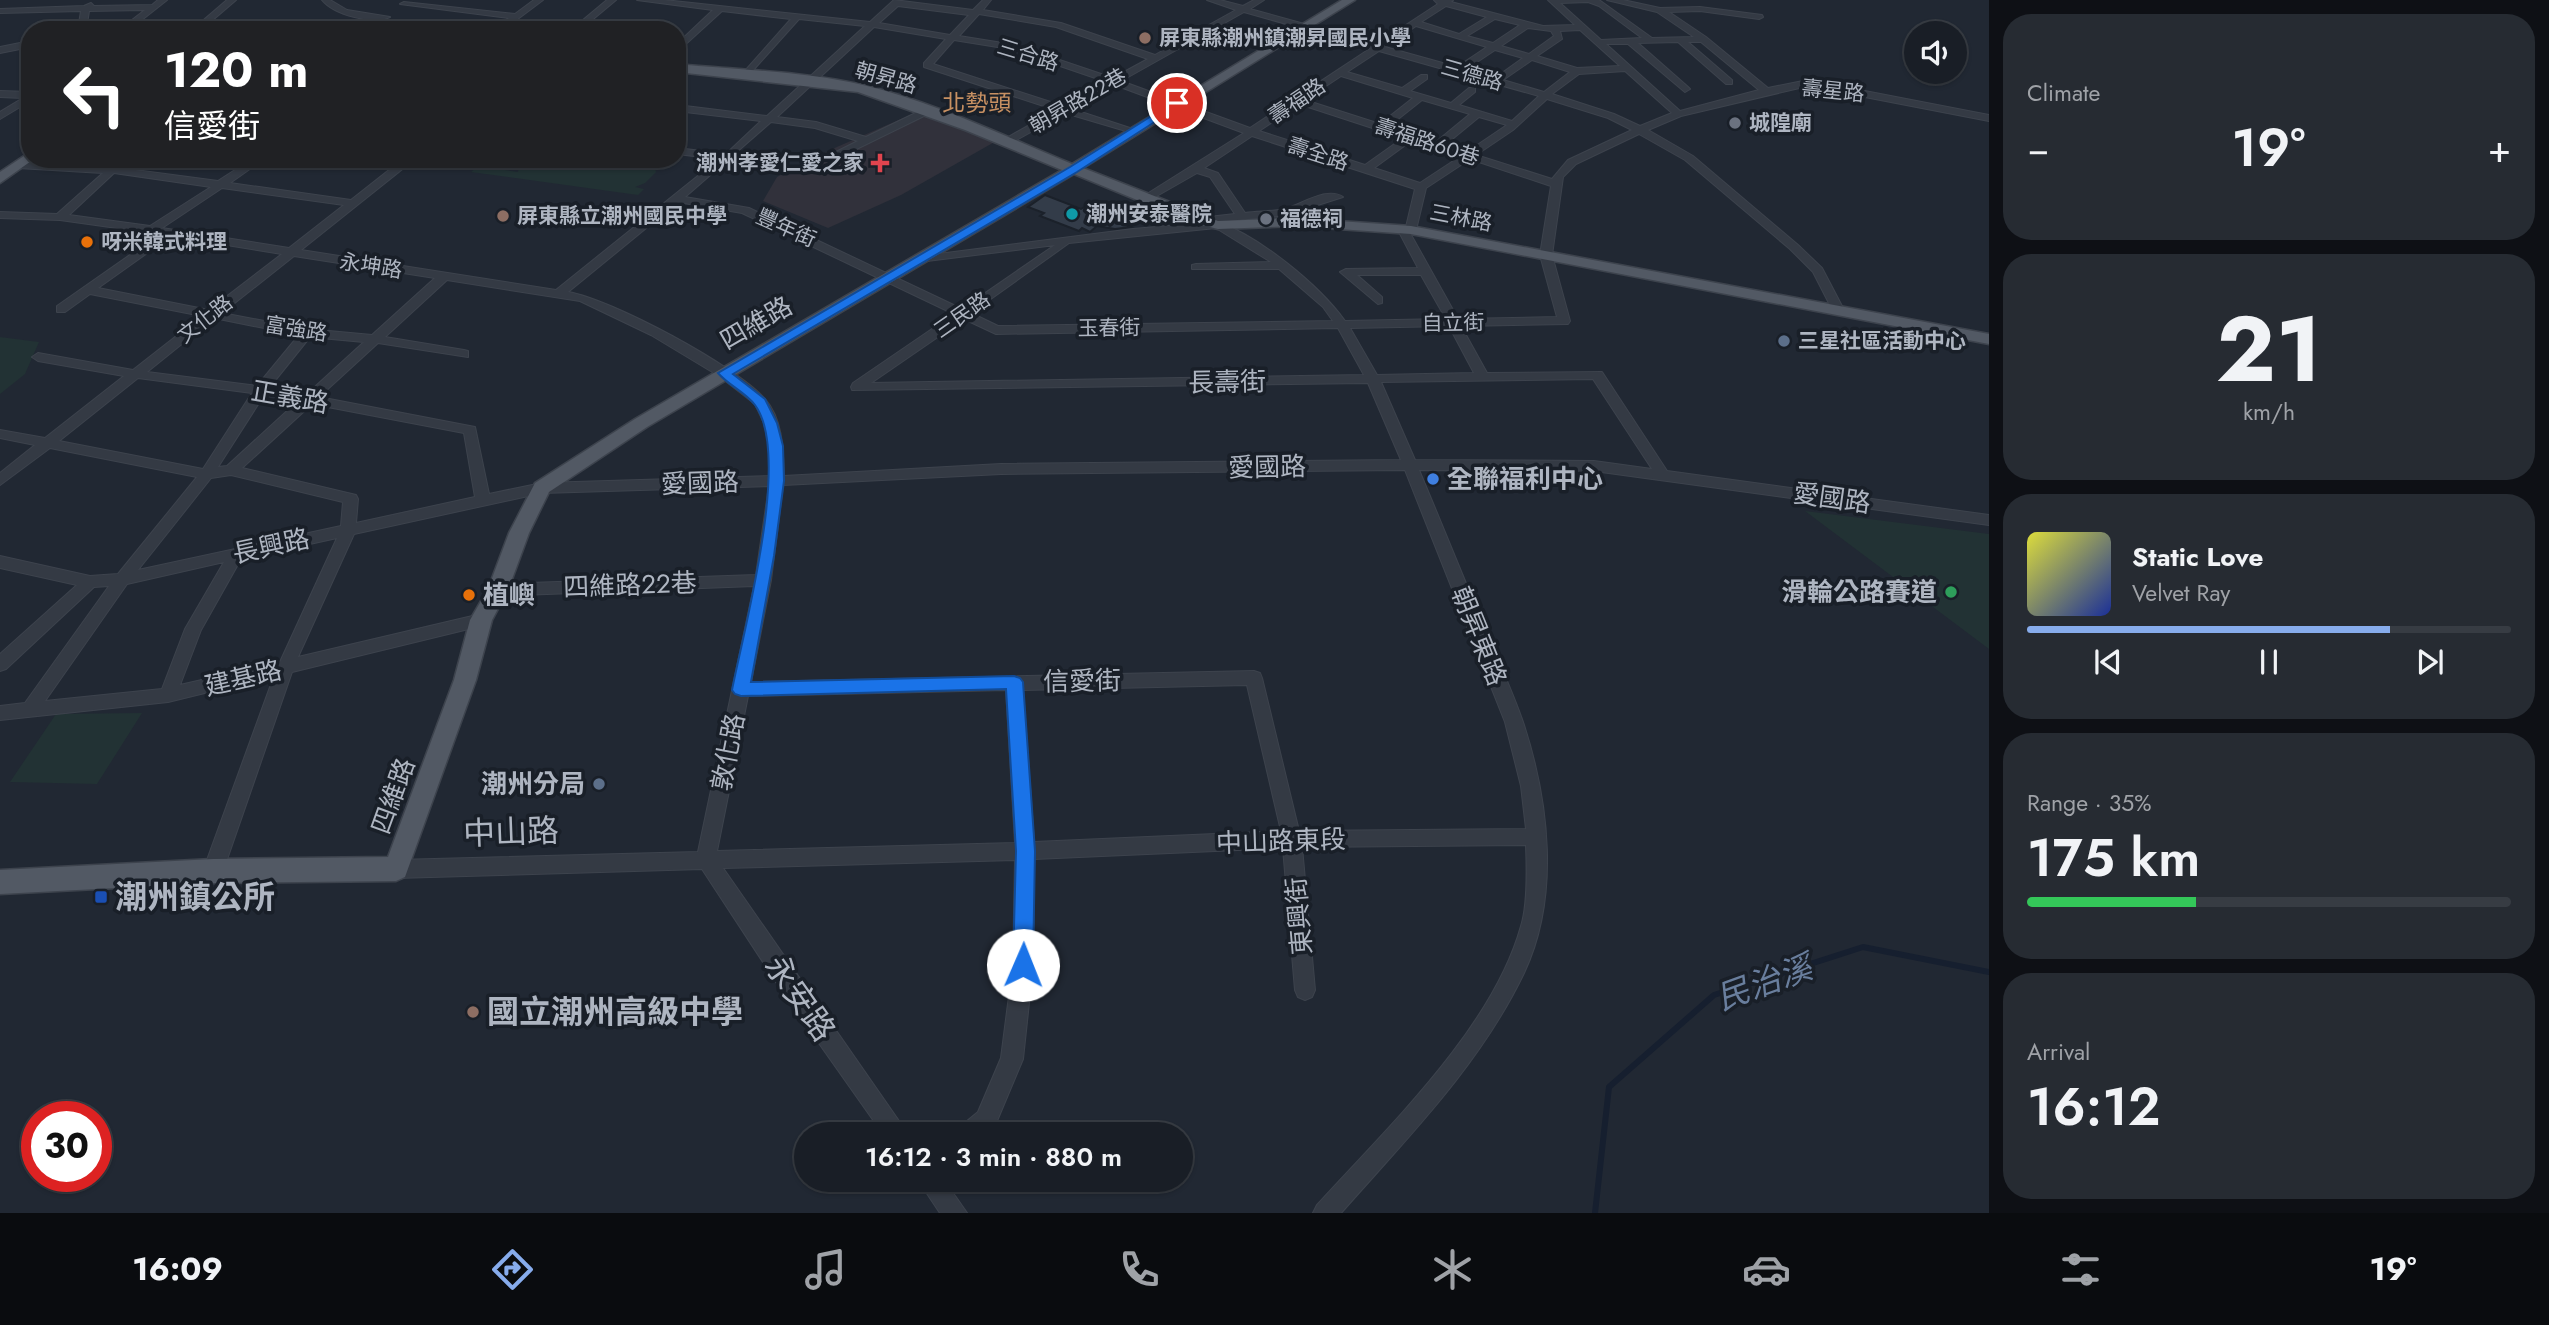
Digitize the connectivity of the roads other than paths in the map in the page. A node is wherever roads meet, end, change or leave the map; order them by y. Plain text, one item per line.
1 (99, 0) edge
2 (163, 0) edge
3 (232, 0) edge
4 (326, 0) edge
5 (539, 0) edge
6 (612, 0) edge
7 (641, 0) edge
8 (987, 0) edge
9 (1211, 0) edge
10 (1260, 0) edge
11 (1350, 0) edge
12 (1553, 0) edge
13 (1588, 0) edge
14 (1611, 0) edge
15 (898, 1) edge
16 (1443, 1) edge
17 (408, 2) edge
18 (683, 2) edge
19 (153, 7) junction
20 (720, 8) junction
21 (1244, 9) junction
22 (85, 10) junction
23 (1660, 10) junction
24 (0, 11) edge
25 (976, 12) junction
26 (515, 16) junction
27 (798, 16) junction
28 (1494, 16) junction
29 (386, 17) junction
30 (1759, 17) dead end
31 (83, 21) edge
32 (135, 21) edge
33 (207, 21) edge
34 (381, 21) edge
35 (508, 21) edge
36 (586, 21) edge
37 (1414, 23) junction
38 (875, 25) junction
39 (1527, 25) junction
40 (1304, 26) junction
41 (1582, 27) junction
42 (1554, 28) junction
43 (951, 36) junction
44 (1461, 37) junction
45 (1703, 39) junction
46 (686, 40) edge
47 (1680, 40) junction
48 (1651, 41) junction
49 (1601, 42) junction
50 (1631, 42) junction
51 (21, 46) edge
52 (1378, 47) junction
53 (1496, 48) junction
54 (0, 50) edge
55 (1533, 57) junction
56 (1154, 58) junction
57 (1629, 68) junction
58 (686, 69) edge
59 (1458, 71) junction
60 (1577, 71) junction
61 (1339, 73) junction
62 (747, 74) junction
63 (1424, 77) dead end
64 (811, 81) junction
65 (1111, 82) junction
66 (1495, 82) junction
67 (1729, 82) dead end
68 (1685, 89) dead end
69 (1472, 90) dead end
70 (1766, 91) junction
71 (1403, 92) junction
72 (0, 94) edge
73 (21, 95) edge
74 (1545, 95) junction
75 (1420, 97) junction
76 (21, 102) edge
77 (1298, 102) junction
78 (1177, 103) junction
79 (1451, 107) junction
80 (686, 109) edge
81 (1064, 109) junction
82 (928, 111) junction
83 (1476, 114) junction
84 (1678, 114) junction
85 (0, 116) edge
86 (1989, 118) edge
87 (771, 120) junction
88 (1514, 124) junction
89 (1381, 128) junction
90 (1639, 130) junction
91 (1133, 132) junction
92 (1251, 132) junction
93 (1410, 137) junction
94 (866, 140) junction
95 (1006, 142) junction
96 (1437, 146) junction
97 (686, 152) edge
98 (1468, 155) junction
99 (836, 156) dead end
100 (728, 157) junction
101 (21, 163) edge
102 (18, 165) junction
103 (21, 165) edge
104 (75, 168) edge
105 (244, 168) edge
106 (399, 168) edge
107 (1073, 169) junction
108 (1196, 169) junction
109 (113, 170) junction
110 (1365, 170) junction
111 (0, 179) edge
112 (1557, 184) junction
113 (219, 185) junction
114 (1420, 187) junction
115 (1338, 197) dead end
116 (1144, 199) junction
117 (677, 200) junction
118 (353, 203) junction
119 (1241, 214) junction
120 (0, 215) edge
121 (60, 217) junction
122 (1291, 217) junction
123 (1198, 220) junction
124 (1218, 225) junction
125 (152, 230) junction
126 (1407, 230) junction
127 (169, 233) junction
128 (1066, 242) junction
129 (290, 253) junction
130 (1546, 255) junction
131 (919, 259) junction
132 (1282, 265) junction
133 (1196, 267) dead end
134 (1426, 271) junction
135 (443, 277) junction
136 (888, 279) junction
137 (89, 290) junction
138 (560, 293) junction
139 (1378, 300) dead end
140 (61, 309) dead end
141 (1838, 310) junction
142 (964, 314) junction
143 (210, 315) junction
144 (1454, 323) junction
145 (1343, 326) junction
146 (307, 333) junction
147 (375, 339) junction
148 (1989, 339) edge
149 (464, 354) dead end
150 (38, 357) dead end
151 (724, 373) junction
152 (135, 374) junction
153 (1483, 377) junction
154 (1373, 379) junction
155 (857, 387) joint
156 (260, 390) junction
157 (310, 400) junction
158 (0, 434) edge
159 (47, 442) junction
160 (1409, 465) junction
161 (231, 470) junction
162 (207, 474) junction
163 (1662, 474) junction
164 (0, 480) edge
165 (777, 481) junction
166 (542, 488) junction
167 (483, 500) junction
168 (1989, 520) edge
169 (348, 530) junction
170 (237, 553) junction
171 (0, 562) edge
172 (122, 579) junction
173 (762, 580) junction
174 (90, 582) junction
175 (498, 590) junction
176 (481, 620) junction
177 (0, 664) edge
178 (285, 668) junction
179 (1254, 678) joint
180 (1014, 682) junction
181 (741, 690) junction
182 (168, 695) junction
183 (30, 711) junction
184 (0, 713) edge
185 (1536, 837) junction
186 (1292, 839) junction
187 (1025, 851) junction
188 (706, 859) junction
189 (396, 869) junction
190 (213, 871) junction
191 (0, 882) edge
192 (1305, 990) dead end
193 (888, 1122) edge
194 (984, 1122) edge
195 (939, 1192) edge
196 (955, 1213) edge
197 (1325, 1213) edge

1 - 22 street
2 - 19 street
3 - 33 street
4 - 29 street
5 - 26 street
6 - 36 street
7 - 18 street, 三合路
8 - 25 street
9 - 21 street, 三德路
10 - 21 street, 朝昇路22巷
11 - 40 main road, 四維路
12 - 13 street
12 - 41 street
13 - 48 street
14 - 23 street
15 - 25 street
15 - 38 street
16 - 28 street
16 - 37 street, 壽福路
17 - 26 street
17 - 29 street
18 - 20 street, 三合路
19 - 22 street
19 - 32 street
20 - 27 street, 三合路
20 - 46 street
21 - 40 street, 三德路
21 - 56 street, 朝昇路22巷
22 - 24 street
22 - 31 street
23 - 30 street
23 - 45 street
25 - 43 street
25 - 56 street
26 - 35 street
27 - 38 street, 三合路
27 - 62 street
28 - 39 street
28 - 44 street
29 - 34 street
37 - 44 street
37 - 52 street, 壽福路
38 - 43 street, 三合路
38 - 64 street
39 - 42 street
39 - 53 street
40 - 52 street, 三德路
40 - 78 main road, 四維路
41 - 42 street
41 - 49 street
42 - 55 street
43 - 65 street, 三合路
43 - 81 street
44 - 53 street
45 - 47 street
45 - 70 street
47 - 48 street
47 - 67 street
48 - 50 street
49 - 50 street
49 - 57 street
50 - 68 street
51 - 54 street
52 - 59 street, 三德路
52 - 61 street, 壽福路
53 - 55 street
53 - 59 street
55 - 60 street
55 - 66 street
56 - 65 street, 朝昇路22巷
57 - 60 street
57 - 84 street
58 - 62 main road, 朝昇路
59 - 66 street, 三德路
60 - 74 street
61 - 71 street
61 - 77 street, 壽福路
62 - 64 main road, 朝昇路
63 - 71 street
64 - 82 main road, 朝昇路
64 - 87 street
65 - 78 street, 三合路
65 - 81 street, 朝昇路22巷
66 - 74 street, 三德路
69 - 79 street
70 - 84 street, 壽星路
70 - 86 street, 壽星路
71 - 75 street
72 - 73 street
74 - 88 street
74 - 90 street, 三德路
75 - 79 street
75 - 89 street
76 - 85 street
77 - 89 street, 壽福路60巷
77 - 92 street, 壽福路
78 - 91 main road, 四維路
78 - 92 street, 壽全路
79 - 83 street
80 - 87 street
81 - 91 street
81 - 95 street, 朝昇路22巷
82 - 94 street
82 - 95 main road, 朝昇路
83 - 88 street
83 - 96 street
84 - 90 street, 壽星路
87 - 94 street
87 - 100 street
88 - 98 street
89 - 93 street, 壽福路60巷
90 - 112 street
90 - 141 street, 三德路
91 - 107 main road, 四維路
92 - 108 street, 壽福路
92 - 110 street, 壽全路
93 - 96 street, 壽福路60巷
93 - 110 street
94 - 99 street
95 - 107 main road, 朝昇路
96 - 98 street, 壽福路60巷
97 - 100 street
98 - 112 street, 壽福路60巷
98 - 114 street
100 - 117 street
101 - 102 main road
102 - 103 street
102 - 111 main road
104 - 109 street
105 - 113 street
106 - 118 street, 文化路
107 - 116 main road, 朝昇東路
107 - 131 main road, 四維路
108 - 116 street, 壽福路
108 - 119 street
109 - 113 street
109 - 121 street
110 - 114 street, 壽全路
112 - 130 street
113 - 118 street
113 - 125 street
114 - 126 street
115 - 122 street
116 - 123 main road, 朝昇東路
117 - 136 street, 豐年街
117 - 138 street
118 - 129 street, 文化路
119 - 122 street
119 - 123 street
120 - 121 street, 永坤路
121 - 125 street, 永坤路
122 - 124 main road, 三林路
122 - 126 main road, 三林路
123 - 124 main road, 朝昇東路
124 - 128 street, 三林路
124 - 132 street, 朝昇東路
125 - 127 street, 永坤路
126 - 130 main road, 三林路
126 - 134 street
127 - 129 street, 永坤路
127 - 137 street
128 - 131 street, 三林路
128 - 142 street, 三民路
129 - 135 street, 永坤路
129 - 143 street, 文化路
130 - 141 main road, 三林路
130 - 144 street, 自立街
131 - 136 main road, 四維路
132 - 133 street
132 - 145 street, 朝昇東路
134 - 139 street
134 - 144 street
135 - 138 street, 永坤路
135 - 147 street
136 - 142 street, 玉春街
136 - 151 main road, 四維路
137 - 140 street
137 - 143 street, 富強路
138 - 151 street, 永坤路
141 - 148 main road, 三林路
142 - 145 street, 玉春街
142 - 155 street, 三民路
143 - 146 street, 富強路
143 - 152 street, 文化路
144 - 145 street, 自立街
144 - 153 street
145 - 154 street, 朝昇東路
146 - 147 street, 富強路
146 - 156 street
147 - 149 street, 富強路
147 - 157 street
150 - 152 street, 正義路
151 - 165 street, 敦化路
151 - 166 main road, 四維路
152 - 156 street, 正義路
152 - 159 street, 文化路
153 - 154 street, 長壽街
153 - 163 street, 長壽街
154 - 155 street, 長壽街
154 - 160 street, 朝昇東路
156 - 157 street, 正義路
156 - 162 street
157 - 161 street
157 - 167 street, 正義路
158 - 159 street
159 - 162 street
159 - 164 street, 文化路
160 - 163 street, 愛國路
160 - 165 street, 愛國路
160 - 185 street, 朝昇東路
161 - 162 street
161 - 169 street
162 - 172 street
163 - 168 street, 愛國路
165 - 166 street, 愛國路
165 - 173 street, 敦化路
166 - 167 street, 長興路
166 - 175 main road, 四維路
167 - 169 street, 長興路
169 - 170 street, 長興路
169 - 178 street
170 - 172 street, 長興路
170 - 182 street
171 - 174 street, 長興路
172 - 174 street, 長興路
172 - 183 street
173 - 175 street, 四維路22巷
173 - 181 street, 敦化路
174 - 177 street
175 - 176 main road, 四維路
176 - 178 street, 建基路
176 - 189 main road, 四維路
178 - 182 street, 建基路
178 - 190 street
179 - 180 street, 信愛街
179 - 186 street, 東興街
180 - 181 street, 信愛街
180 - 187 street
181 - 188 street, 敦化路
182 - 183 street, 建基路
183 - 184 street, 建基路
185 - 186 street, 中山路東段
185 - 197 street, 朝昇東路
186 - 187 street, 中山路東段
186 - 192 street, 東興街
187 - 188 street, 中山路
187 - 194 street
188 - 189 street, 中山路
188 - 193 street, 永安路
189 - 190 main road, 中山路
190 - 191 main road, 中山路
195 - 196 street

